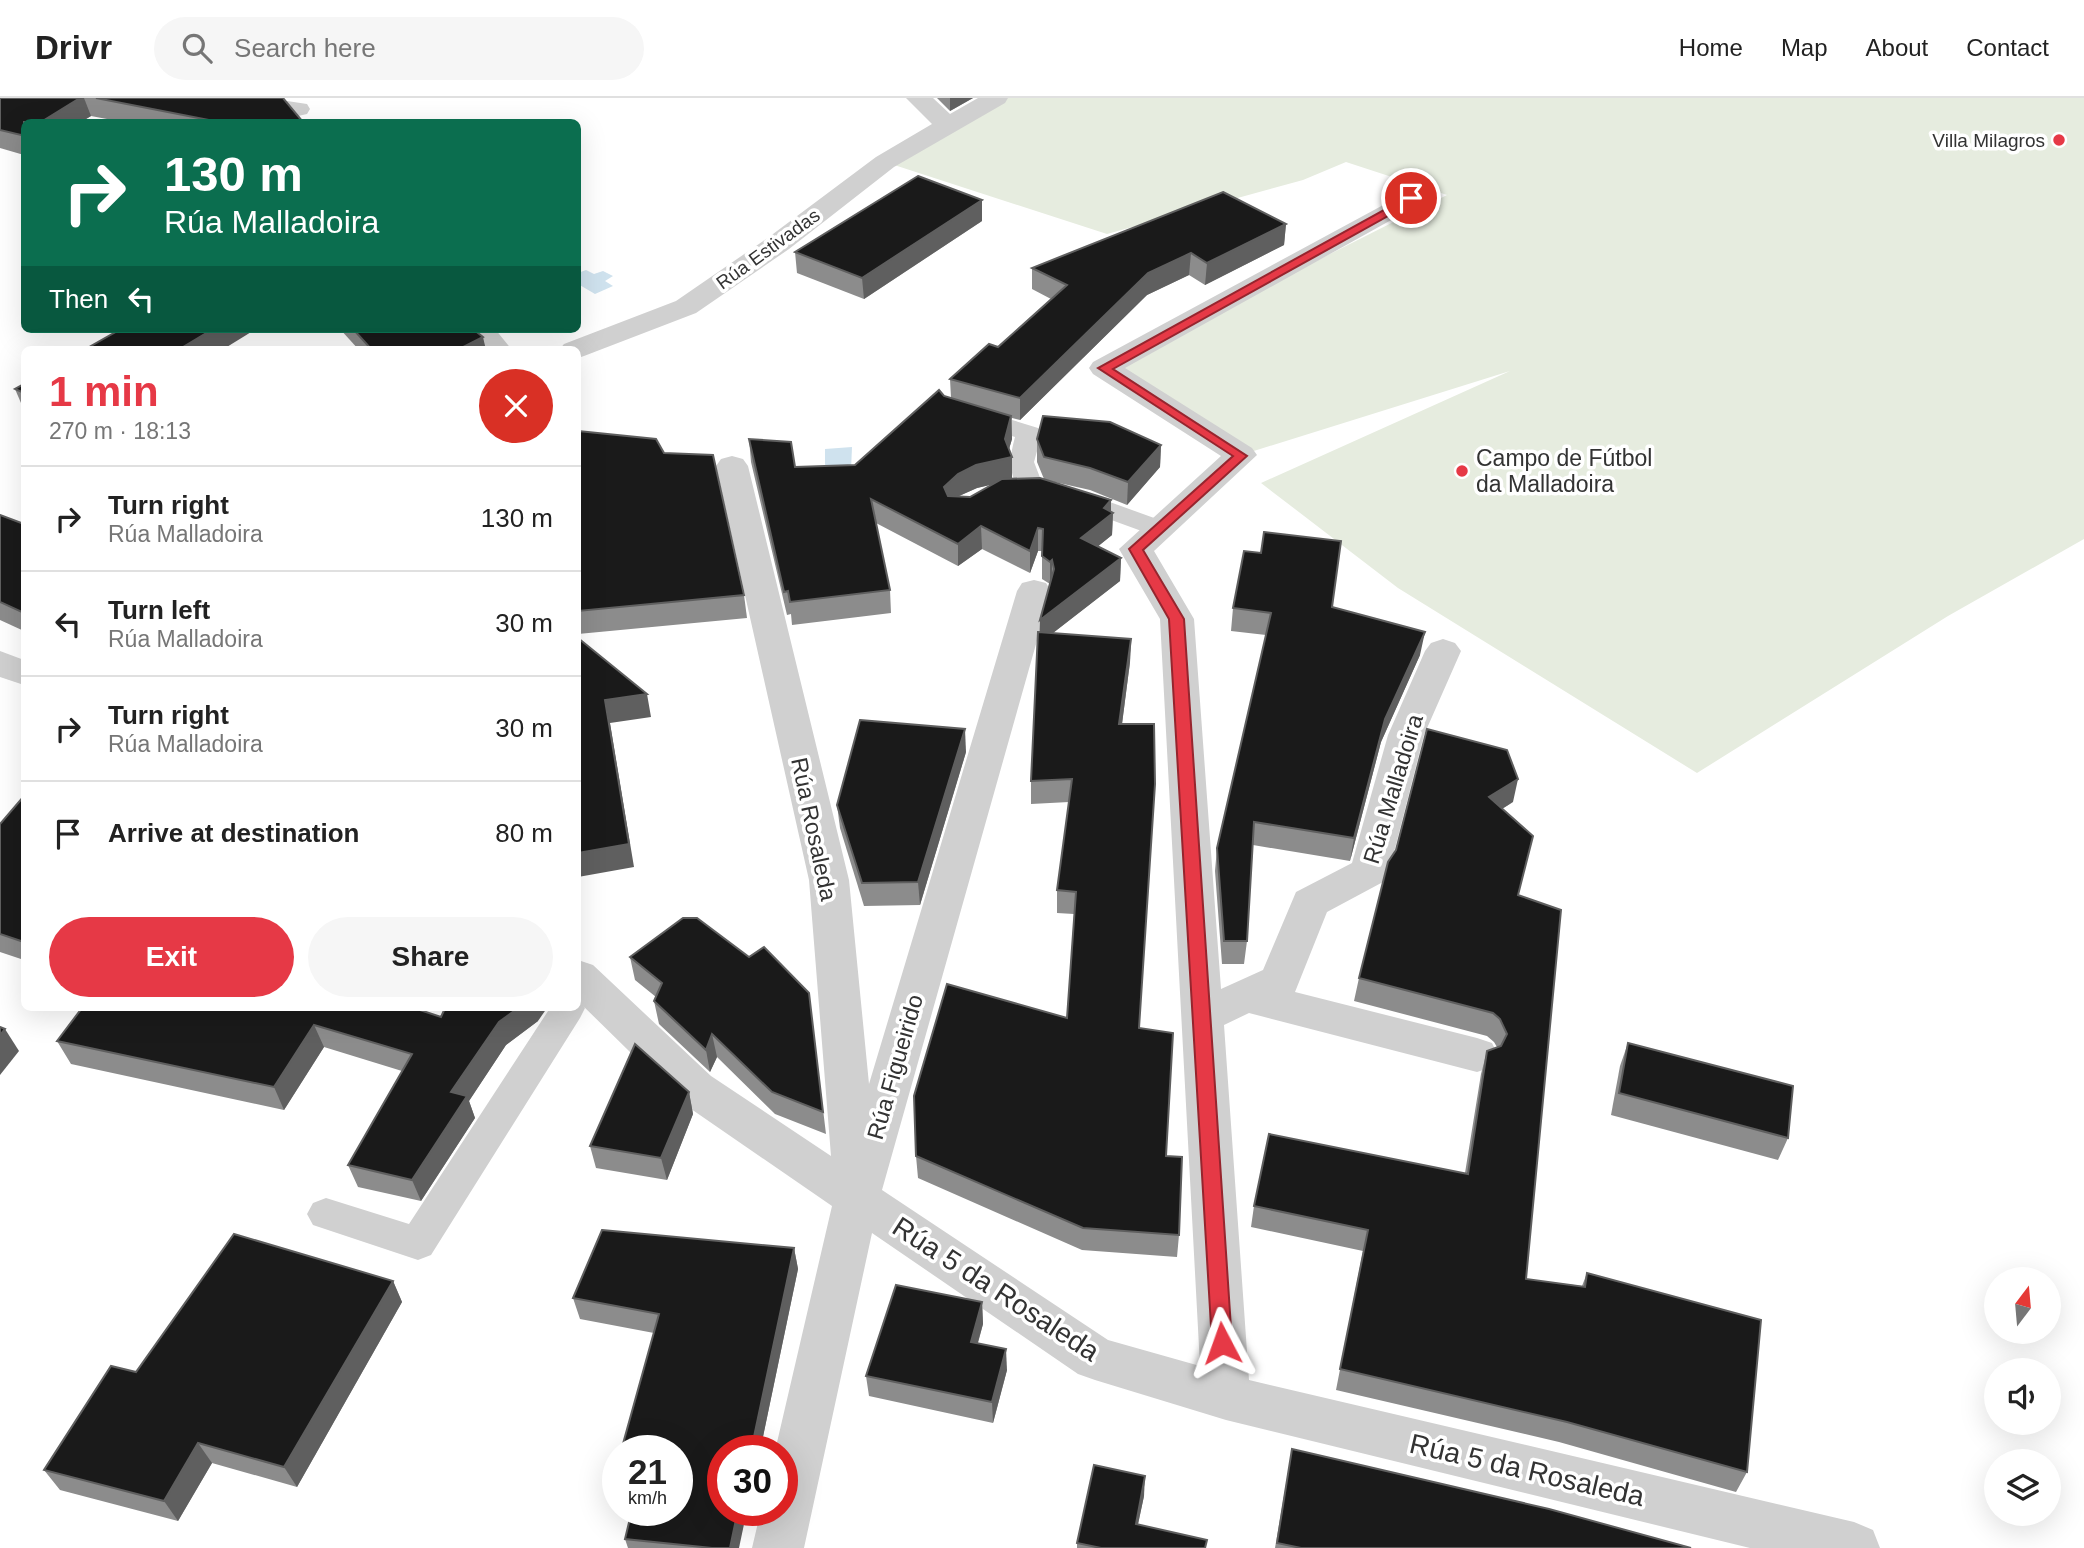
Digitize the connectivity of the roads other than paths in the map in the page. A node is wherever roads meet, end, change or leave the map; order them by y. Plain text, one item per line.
1 (201, 98) edge
2 (918, 98) edge
3 (996, 98) edge
4 (301, 110) edge
5 (948, 125) junction
6 (1411, 198) dead end
7 (581, 347) edge
8 (955, 411) edge
9 (732, 466) dead end
10 (1158, 529) junction
11 (1034, 591) dead end
12 (1443, 651) dead end
13 (0, 663) edge
14 (21, 672) edge
15 (581, 994) edge
16 (1247, 996) junction
17 (566, 1011) edge
18 (1202, 1016) junction
19 (1477, 1055) dead end
20 (857, 1198) junction
21 (326, 1214) dead end
22 (1226, 1397) junction
23 (778, 1548) edge
24 (1854, 1548) edge

1 - 4 street
2 - 5 street
3 - 5 street, Rúa Estivadas
5 - 7 street, Rúa Estivadas
6 - 10 street
8 - 10 lane
9 - 20 street, Rúa Rosaleda
10 - 18 street
11 - 20 street, Rúa Figueirido
12 - 16 street, Rúa Malladoira
13 - 14 street
15 - 20 street, Rúa 5 da Rosaleda
16 - 18 street, Rúa Malladoira
16 - 19 street
17 - 21 lane
18 - 22 street
20 - 22 street, Rúa 5 da Rosaleda
20 - 23 street, Rúa Figueirido
22 - 24 street, Rúa 5 da Rosaleda

